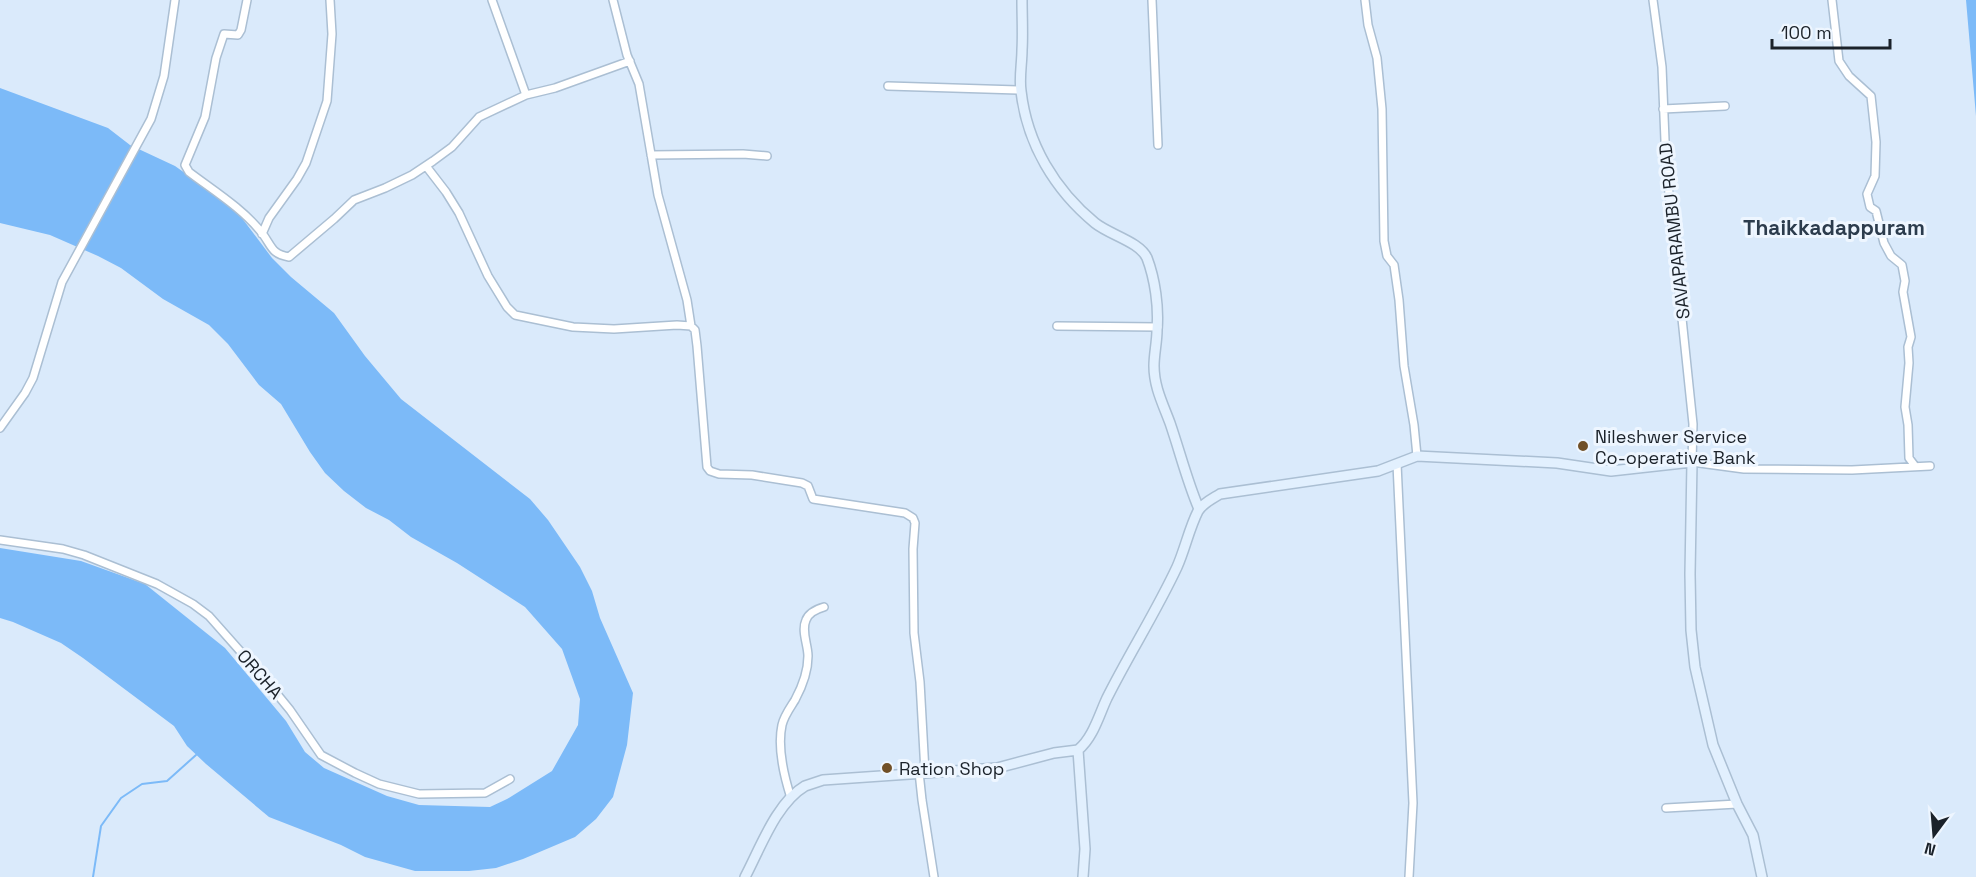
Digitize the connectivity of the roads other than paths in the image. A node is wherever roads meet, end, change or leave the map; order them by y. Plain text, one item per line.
1 (175, 0) edge
2 (247, 0) edge
3 (330, 0) edge
4 (492, 0) edge
5 (612, 0) edge
6 (1022, 0) edge
7 (1152, 0) edge
8 (1365, 0) edge
9 (1653, 0) edge
10 (1832, 0) edge
11 (630, 61) junction
12 (888, 86) dead end
13 (1021, 90) junction
14 (526, 96) junction
15 (1725, 106) dead end
16 (1663, 109) junction
17 (1158, 145) dead end
18 (651, 155) junction
19 (767, 156) dead end
20 (426, 166) junction
21 (262, 234) junction
22 (691, 326) junction
23 (1057, 326) dead end
24 (1158, 327) junction
25 (0, 428) edge
26 (1417, 456) junction
27 (1692, 462) junction
28 (1397, 464) junction
29 (1915, 466) junction
30 (1930, 466) dead end
31 (1199, 509) junction
32 (0, 540) edge
33 (824, 607) dead end
34 (1078, 750) junction
35 (922, 772) junction
36 (510, 779) dead end
37 (791, 798) junction
38 (1737, 804) junction
39 (1666, 808) dead end
40 (745, 877) edge
41 (934, 877) edge
42 (1083, 877) edge
43 (1409, 877) edge
44 (1762, 877) edge

1 - 25 street
2 - 21 street
3 - 21 street
4 - 14 street
5 - 11 street
6 - 13 main road
7 - 17 street
8 - 26 street
9 - 16 street, SAVAPARAMBU ROAD
10 - 29 street
11 - 14 street
11 - 18 street
12 - 13 street
13 - 24 main road
14 - 20 street
15 - 16 street
16 - 27 street, SAVAPARAMBU ROAD
18 - 19 street
18 - 22 street
20 - 21 street
20 - 22 street
22 - 35 street
23 - 24 street
24 - 31 main road
26 - 27 main road
26 - 28 main road
27 - 29 street
27 - 38 main road
28 - 31 main road
28 - 43 street
29 - 30 street
31 - 34 main road
32 - 36 street, ORCHA
33 - 37 street
34 - 35 main road
34 - 42 main road
35 - 37 main road
35 - 41 street
37 - 40 main road
38 - 39 street
38 - 44 main road

